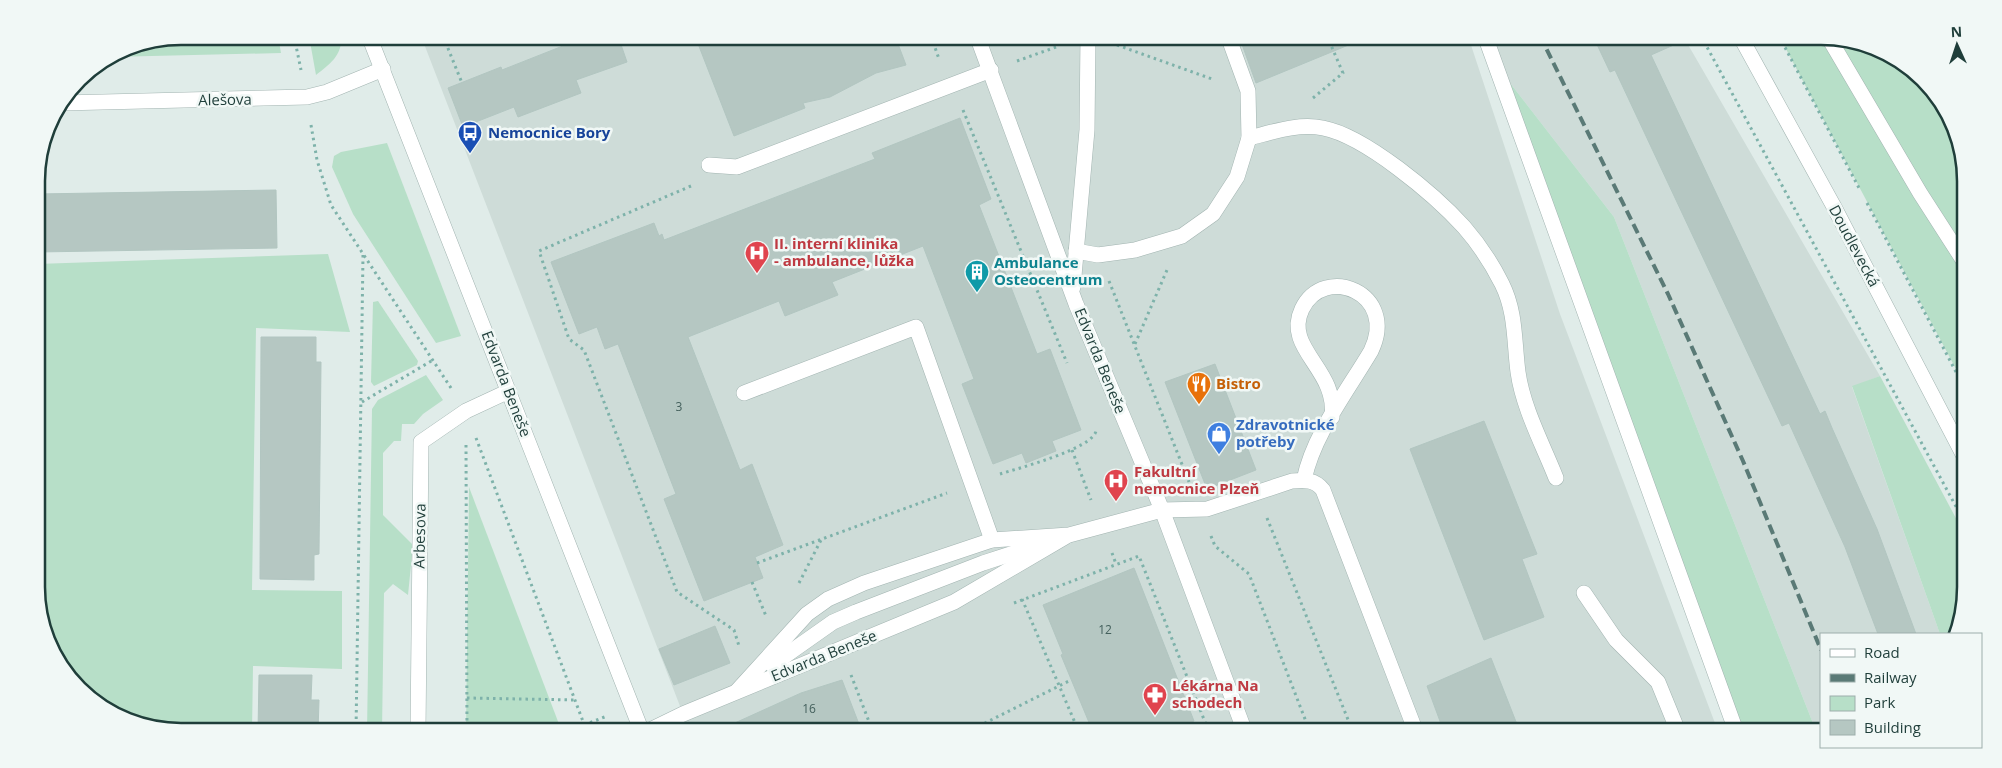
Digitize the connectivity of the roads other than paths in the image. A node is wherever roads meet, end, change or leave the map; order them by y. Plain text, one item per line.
1 (373, 45) edge
2 (981, 45) edge
3 (1088, 45) edge
4 (1231, 45) edge
5 (1488, 45) edge
6 (1745, 45) edge
7 (1833, 46) edge
8 (383, 69) junction
9 (991, 70) junction
10 (70, 103) edge
11 (1249, 138) junction
12 (709, 165) dead end
13 (1076, 251) junction
14 (1957, 251) edge
15 (1076, 304) junction
16 (509, 391) junction
17 (744, 393) dead end
18 (1332, 417) junction
19 (1957, 443) edge
20 (1556, 478) dead end
21 (1304, 480) junction
22 (1162, 510) junction
23 (1070, 535) junction
24 (992, 540) junction
25 (1584, 593) dead end
26 (737, 691) junction
27 (418, 723) edge
28 (638, 723) edge
29 (666, 723) edge
30 (1242, 723) edge
31 (1413, 723) edge
32 (1674, 723) edge
33 (1733, 723) edge

1 - 8 street, Edvarda Beneše
2 - 9 street, Edvarda Beneše
3 - 13 street
4 - 11 street
5 - 33 street
6 - 19 street, Doudlevecká
7 - 14 street
8 - 10 street, Alešova
8 - 16 street, Edvarda Beneše
9 - 12 street
9 - 15 street, Edvarda Beneše
11 - 13 street
11 - 20 street
13 - 15 street
15 - 22 street, Edvarda Beneše
16 - 27 street, Arbesova
16 - 28 street, Edvarda Beneše
17 - 24 street
18 - 18 street
18 - 21 street
21 - 22 street
21 - 31 street
22 - 23 street, Edvarda Beneše
22 - 30 street
23 - 24 street, Edvarda Beneše
23 - 26 street, Edvarda Beneše
23 - 26 street
24 - 26 street, Edvarda Beneše
25 - 32 street
26 - 29 street, Edvarda Beneše

